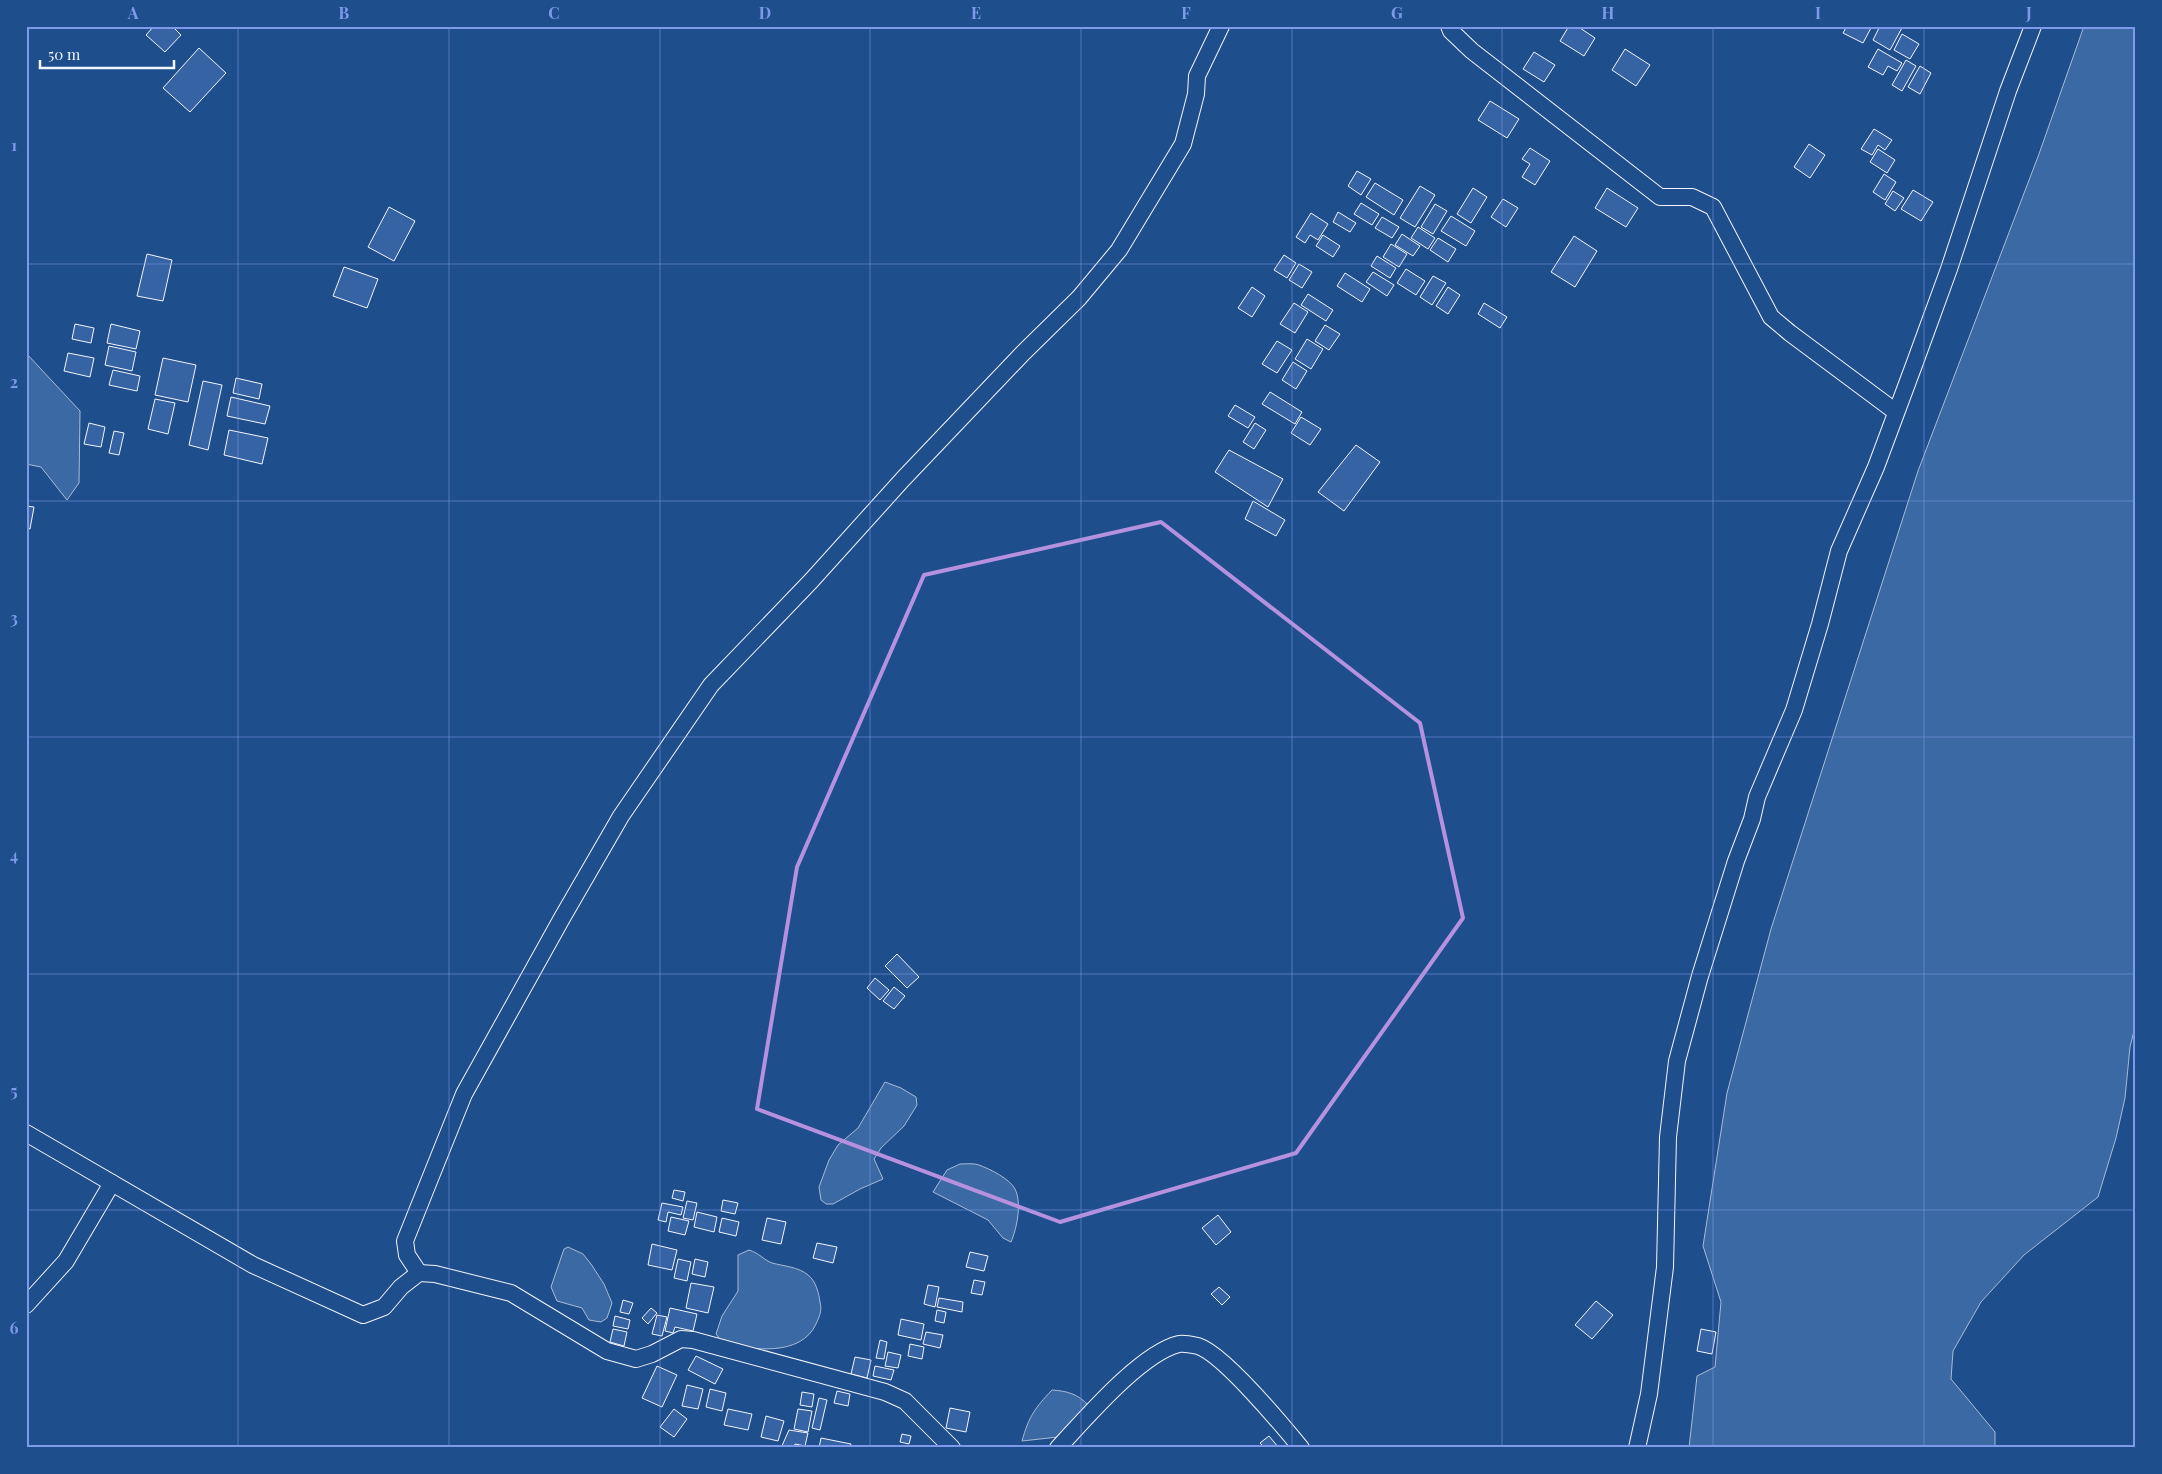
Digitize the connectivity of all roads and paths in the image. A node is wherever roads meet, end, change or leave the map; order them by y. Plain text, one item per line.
1 (1221, 26) edge
2 (1449, 26) edge
3 (2033, 26) edge
4 (1896, 412) junction
5 (26, 1133) edge
6 (112, 1184) junction
7 (419, 1274) junction
8 (26, 1305) edge
9 (952, 1448) edge
10 (1058, 1448) edge
11 (1302, 1448) edge
12 (1637, 1448) edge

1 - 7 street
2 - 4 street
3 - 4 street
4 - 12 street
5 - 6 street
6 - 7 street
6 - 8 street
7 - 9 street
10 - 11 street

